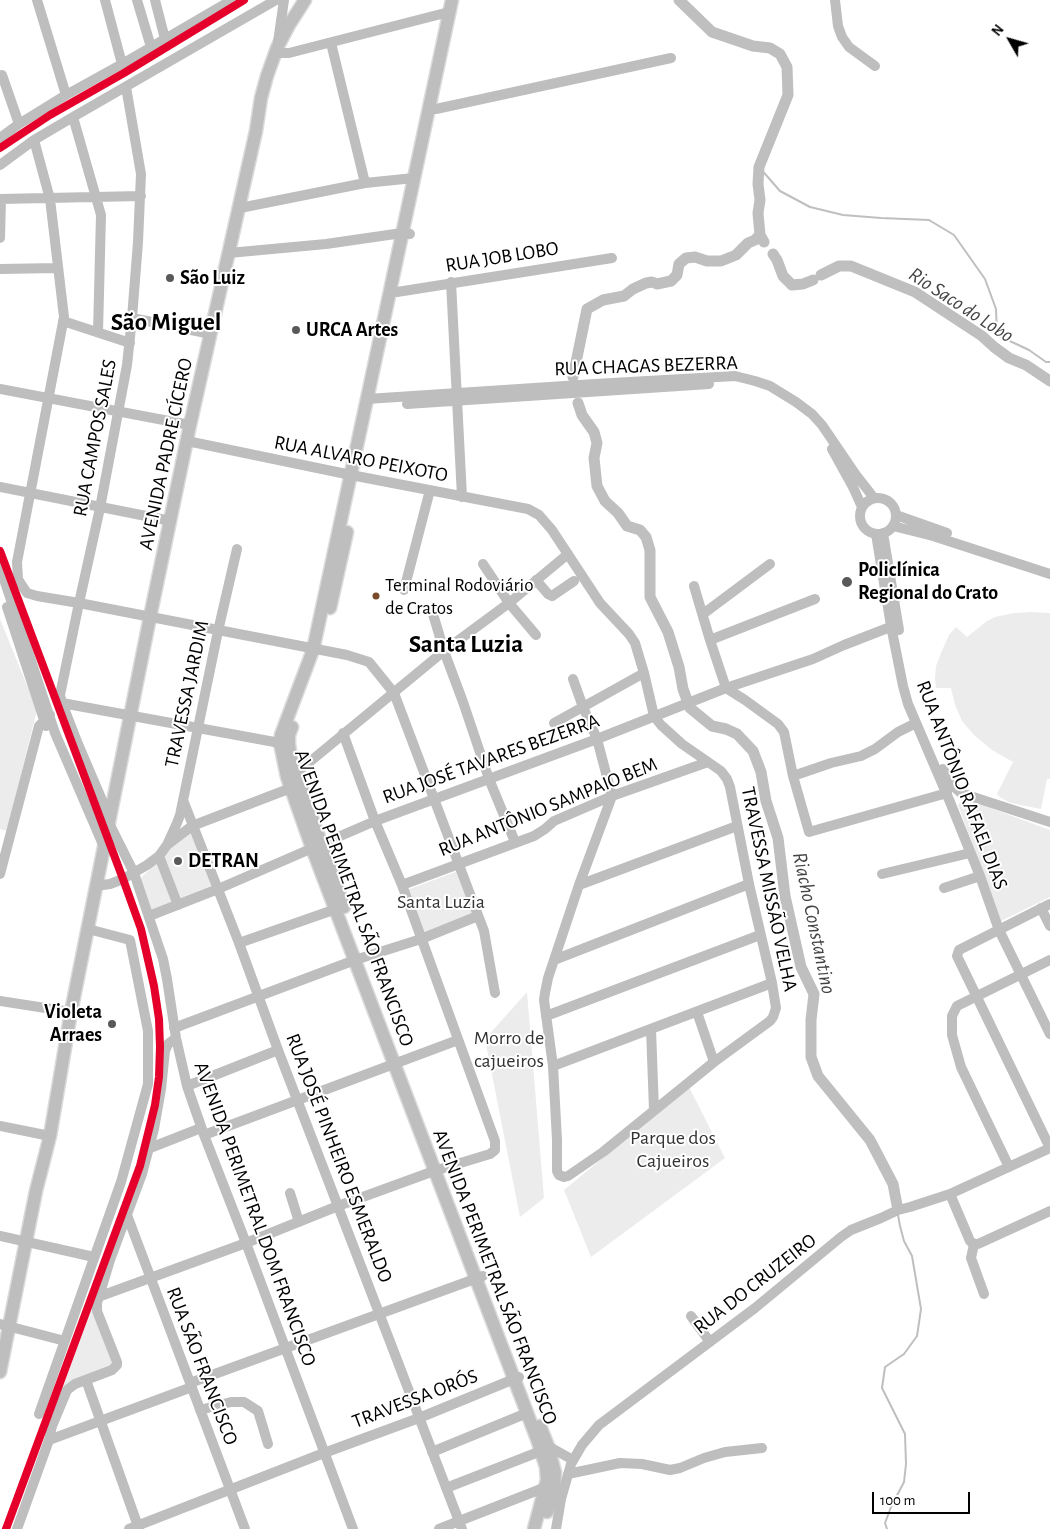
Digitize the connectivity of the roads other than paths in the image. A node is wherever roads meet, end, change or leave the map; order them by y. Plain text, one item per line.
1 (37, 0) edge
2 (105, 0) edge
3 (138, 0) edge
4 (155, 0) edge
5 (232, 0) edge
6 (281, 0) edge
7 (459, 0) edge
8 (835, 0) edge
9 (302, 4) edge
10 (450, 6) edge
11 (165, 39) junction
12 (331, 43) junction
13 (151, 47) junction
14 (276, 51) junction
15 (671, 58) dead end
16 (122, 64) junction
17 (875, 66) dead end
18 (2, 75) dead end
19 (126, 87) junction
20 (66, 95) junction
21 (432, 109) junction
22 (73, 117) junction
23 (19, 124) junction
24 (0, 138) edge
25 (34, 140) junction
26 (0, 165) edge
27 (414, 178) junction
28 (366, 183) junction
29 (141, 196) junction
30 (96, 197) junction
31 (1, 199) edge
32 (50, 199) junction
33 (240, 208) junction
34 (406, 233) junction
35 (0, 238) edge
36 (229, 253) junction
37 (612, 258) dead end
38 (58, 268) junction
39 (0, 269) edge
40 (450, 282) junction
41 (397, 292) junction
42 (132, 318) junction
43 (63, 322) junction
44 (98, 332) junction
45 (211, 334) junction
46 (130, 343) junction
47 (0, 389) edge
48 (456, 397) junction
49 (49, 399) junction
50 (371, 403) junction
51 (118, 412) junction
52 (190, 425) junction
53 (187, 441) junction
54 (355, 476) junction
55 (0, 487) edge
56 (430, 490) junction
57 (31, 493) junction
58 (462, 497) junction
59 (874, 498) junction
60 (862, 506) junction
61 (100, 508) junction
62 (896, 515) junction
63 (171, 521) junction
64 (892, 526) junction
65 (879, 533) junction
66 (237, 549) dead end
67 (568, 554) junction
68 (483, 564) dead end
69 (770, 564) dead end
70 (1050, 566) edge
71 (0, 567) edge
72 (1050, 574) edge
73 (536, 580) junction
74 (574, 581) dead end
75 (694, 586) dead end
76 (0, 587) edge
77 (404, 590) dead end
78 (815, 599) dead end
79 (79, 603) junction
80 (509, 603) junction
81 (433, 614) dead end
82 (703, 614) junction
83 (150, 617) junction
84 (895, 625) junction
85 (218, 630) junction
86 (536, 635) dead end
87 (710, 640) junction
88 (317, 650) junction
89 (444, 652) junction
90 (644, 673) junction
91 (574, 679) dead end
92 (726, 688) junction
93 (394, 693) junction
94 (62, 703) junction
95 (582, 707) junction
96 (296, 708) junction
97 (130, 716) junction
98 (654, 716) junction
99 (46, 718) junction
100 (554, 723) dead end
101 (916, 723) junction
102 (197, 727) junction
103 (343, 733) junction
104 (596, 739) junction
105 (928, 741) junction
106 (280, 743) junction
107 (708, 762) junction
108 (793, 776) junction
109 (490, 779) junction
110 (291, 780) junction
111 (961, 793) junction
112 (612, 796) junction
113 (949, 798) junction
114 (434, 799) junction
115 (182, 800) junction
116 (376, 821) junction
117 (1050, 822) edge
118 (192, 826) junction
119 (737, 826) junction
120 (108, 831) junction
121 (515, 842) junction
122 (167, 845) junction
123 (317, 846) junction
124 (970, 853) junction
125 (159, 856) junction
126 (459, 863) junction
127 (134, 873) junction
128 (0, 874) edge
129 (882, 874) dead end
130 (980, 876) junction
131 (749, 884) junction
132 (402, 885) junction
133 (579, 885) junction
134 (96, 886) junction
135 (944, 888) dead end
136 (218, 889) junction
137 (178, 905) junction
138 (1045, 906) edge
139 (336, 909) junction
140 (149, 916) junction
141 (478, 916) junction
142 (1050, 926) edge
143 (88, 928) junction
144 (999, 930) junction
145 (760, 935) junction
146 (420, 939) junction
147 (239, 943) junction
148 (359, 959) junction
149 (554, 960) junction
150 (1050, 960) edge
151 (1020, 975) junction
152 (772, 983) junction
153 (496, 993) dead end
154 (259, 996) junction
155 (976, 996) junction
156 (0, 1001) edge
157 (71, 1012) junction
158 (697, 1012) junction
159 (546, 1016) junction
160 (651, 1029) junction
161 (175, 1033) junction
162 (1050, 1034) edge
163 (458, 1040) junction
164 (278, 1050) junction
165 (714, 1062) junction
166 (398, 1063) junction
167 (553, 1066) junction
168 (187, 1086) junction
169 (297, 1100) junction
170 (654, 1110) junction
171 (0, 1126) edge
172 (203, 1131) junction
173 (50, 1136) junction
174 (150, 1148) junction
175 (1050, 1148) edge
176 (1008, 1167) junction
177 (438, 1170) junction
178 (290, 1193) dead end
179 (950, 1194) junction
180 (338, 1206) junction
181 (1050, 1211) edge
182 (127, 1215) junction
183 (299, 1222) junction
184 (0, 1236) edge
185 (26, 1242) junction
186 (246, 1243) junction
187 (974, 1244) junction
188 (94, 1257) junction
189 (480, 1277) junction
190 (151, 1279) junction
191 (984, 1294) dead end
192 (98, 1297) junction
193 (380, 1314) junction
194 (691, 1316) dead end
195 (5, 1325) edge
196 (65, 1342) junction
197 (710, 1342) junction
198 (285, 1349) junction
199 (0, 1372) edge
200 (517, 1378) junction
201 (86, 1380) junction
202 (191, 1385) junction
203 (165, 1398) junction
204 (195, 1398) junction
205 (200, 1410) junction
206 (527, 1413) junction
207 (39, 1414) dead end
208 (419, 1418) junction
209 (101, 1421) junction
210 (49, 1440) junction
211 (268, 1444) dead end
212 (762, 1448) dead end
213 (545, 1449) junction
214 (432, 1452) junction
215 (324, 1453) junction
216 (573, 1460) junction
217 (568, 1474) junction
218 (546, 1487) junction
219 (446, 1488) junction
220 (230, 1489) junction
221 (461, 1525) edge
222 (135, 1528) edge
223 (17, 1529) edge
224 (245, 1529) edge
225 (353, 1529) edge
226 (439, 1529) edge
227 (534, 1529) edge
228 (542, 1529) edge
229 (556, 1529) edge

1 - 20 street
2 - 16 street
3 - 13 street
4 - 11 street
5 - 11 street
6 - 9 street
6 - 14 street
6 - 19 street
7 - 21 main road, AVENIDA PERIMETRAL SÃO FRANCISCO
8 - 17 street
9 - 14 main road, AVENIDA PADRE CÍCERO
10 - 12 street
10 - 21 main road, AVENIDA PERIMETRAL SÃO FRANCISCO
11 - 13 street
12 - 14 street
12 - 28 street
13 - 16 street
14 - 33 main road, AVENIDA PADRE CÍCERO
15 - 21 street
16 - 20 street
18 - 23 street
19 - 22 street
19 - 29 street, RUA CAMPOS SALES
20 - 23 street
21 - 27 main road, AVENIDA PERIMETRAL SÃO FRANCISCO
21 - 34 main road, AVENIDA PERIMETRAL SÃO FRANCISCO
22 - 25 street
22 - 30 street
23 - 24 street
25 - 26 street
25 - 32 street
27 - 28 street
27 - 34 main road, AVENIDA PERIMETRAL SÃO FRANCISCO
28 - 33 street
29 - 30 street
29 - 42 street, RUA CAMPOS SALES
30 - 32 street
30 - 44 street
31 - 32 street
31 - 35 street
32 - 38 street
33 - 36 main road, AVENIDA PADRE CÍCERO
34 - 36 street
34 - 41 main road, AVENIDA PERIMETRAL SÃO FRANCISCO
34 - 50 main road, AVENIDA PERIMETRAL SÃO FRANCISCO
36 - 45 main road, AVENIDA PADRE CÍCERO
37 - 40 street, RUA JOB LOBO
38 - 39 street
38 - 43 street
40 - 41 street, RUA JOB LOBO
40 - 48 street
41 - 50 main road, AVENIDA PERIMETRAL SÃO FRANCISCO
42 - 45 street
42 - 46 street, RUA CAMPOS SALES
43 - 44 street
43 - 49 street
44 - 46 street
45 - 52 main road, AVENIDA PADRE CÍCERO
46 - 51 street, RUA CAMPOS SALES
47 - 49 street
48 - 50 street, RUA CHAGAS BEZERRA
48 - 58 street
48 - 59 street, RUA CHAGAS BEZERRA
48 - 60 street, RUA CHAGAS BEZERRA
49 - 51 street
49 - 57 street
50 - 54 main road, AVENIDA PERIMETRAL SÃO FRANCISCO
51 - 52 street
51 - 61 street, RUA CAMPOS SALES
52 - 53 main road, AVENIDA PADRE CÍCERO
53 - 54 street, RUA ALVARO PEIXOTO
53 - 63 main road, AVENIDA PADRE CÍCERO
54 - 56 street, RUA ALVARO PEIXOTO
54 - 88 main road, AVENIDA PERIMETRAL SÃO FRANCISCO
55 - 57 street
56 - 58 street, RUA ALVARO PEIXOTO
56 - 77 street
57 - 61 street
57 - 79 street
58 - 67 street, RUA ALVARO PEIXOTO
59 - 60 street
59 - 62 street
60 - 65 street
61 - 63 street
61 - 79 street, RUA CAMPOS SALES
62 - 64 street
62 - 70 street
63 - 83 main road, AVENIDA PADRE CÍCERO
64 - 65 street
64 - 72 street
65 - 84 street, RUA ANTÔNIO RAFAEL DIAS
66 - 85 street, TRAVESSA JARDIM
67 - 73 street, TRAVESSA JARDIM
67 - 90 street
68 - 80 street
69 - 82 street
71 - 99 street
73 - 74 street
73 - 80 street, TRAVESSA JARDIM
75 - 82 street
76 - 99 street
78 - 87 street
79 - 83 street
79 - 94 street, RUA CAMPOS SALES
80 - 86 street
80 - 89 street, TRAVESSA JARDIM
81 - 89 street
82 - 87 street
83 - 85 street
83 - 97 main road, AVENIDA PADRE CÍCERO
84 - 92 street, RUA JOSÉ TAVARES BEZERRA
84 - 101 street, RUA ANTÔNIO RAFAEL DIAS
84 - 105 street, RUA ANTÔNIO RAFAEL DIAS
85 - 88 street
85 - 102 street, TRAVESSA JARDIM
87 - 92 street
88 - 93 street
88 - 96 main road, AVENIDA PERIMETRAL SÃO FRANCISCO
89 - 93 street, TRAVESSA JARDIM
89 - 109 street
90 - 95 street
90 - 98 street
91 - 95 street
92 - 98 street, RUA JOSÉ TAVARES BEZERRA
92 - 108 street
93 - 103 street, TRAVESSA JARDIM
93 - 114 street
94 - 97 street
94 - 120 street
95 - 100 street
95 - 104 street
96 - 106 main road, AVENIDA PERIMETRAL SÃO FRANCISCO
96 - 110 main road, AVENIDA PERIMETRAL SÃO FRANCISCO
97 - 102 street
97 - 120 main road, AVENIDA PADRE CÍCERO
98 - 104 street, RUA JOSÉ TAVARES BEZERRA
98 - 107 street, TRAVESSA MISSÃO VELHA
99 - 120 street
99 - 128 street
101 - 105 street, RUA ANTÔNIO RAFAEL DIAS
101 - 108 street
102 - 106 street
102 - 115 street, TRAVESSA JARDIM
103 - 110 street, TRAVESSA JARDIM
103 - 116 street
104 - 109 street, RUA JOSÉ TAVARES BEZERRA
104 - 112 street
105 - 111 street, RUA ANTÔNIO RAFAEL DIAS
105 - 113 street, RUA ANTÔNIO RAFAEL DIAS
106 - 110 main road, AVENIDA PERIMETRAL SÃO FRANCISCO
107 - 112 street, RUA ANTÔNIO SAMPAIO BEM
107 - 119 street, TRAVESSA MISSÃO VELHA
108 - 113 street
109 - 114 street, RUA JOSÉ TAVARES BEZERRA
109 - 121 street
110 - 118 street, TRAVESSA JARDIM
110 - 123 main road, AVENIDA PERIMETRAL SÃO FRANCISCO
111 - 113 street
111 - 117 street, RUA ANTÔNIO RAFAEL DIAS
112 - 121 street, RUA ANTÔNIO SAMPAIO BEM
112 - 133 street
113 - 124 street, RUA ANTÔNIO RAFAEL DIAS
114 - 116 street, RUA JOSÉ TAVARES BEZERRA
114 - 126 street
115 - 118 street, RUA JOSÉ PINHEIRO ESMERALDO
115 - 122 street, TRAVESSA JARDIM
116 - 123 street, RUA JOSÉ TAVARES BEZERRA
116 - 132 street
118 - 122 street, TRAVESSA JARDIM
118 - 136 street, RUA JOSÉ PINHEIRO ESMERALDO
119 - 131 street, TRAVESSA MISSÃO VELHA
119 - 133 street
120 - 127 street, AVENIDA PERIMETRAL DOM FRANCISCO
120 - 134 main road, AVENIDA PADRE CÍCERO
121 - 126 street, RUA ANTÔNIO SAMPAIO BEM
122 - 125 street, TRAVESSA JARDIM
123 - 136 street, RUA JOSÉ TAVARES BEZERRA
123 - 139 main road, AVENIDA PERIMETRAL SÃO FRANCISCO
123 - 148 main road, AVENIDA PERIMETRAL SÃO FRANCISCO
124 - 129 street
124 - 130 street, RUA ANTÔNIO RAFAEL DIAS
125 - 127 street, TRAVESSA JARDIM
125 - 137 street
126 - 132 street, RUA ANTÔNIO SAMPAIO BEM
126 - 141 street
127 - 134 street, TRAVESSA JARDIM
127 - 140 street, AVENIDA PERIMETRAL DOM FRANCISCO
130 - 135 street
130 - 144 street, RUA ANTÔNIO RAFAEL DIAS
131 - 145 street, TRAVESSA MISSÃO VELHA
131 - 149 street
132 - 146 street
133 - 149 street
134 - 143 main road, AVENIDA PADRE CÍCERO
136 - 137 street, RUA JOSÉ TAVARES BEZERRA
136 - 147 street, RUA JOSÉ PINHEIRO ESMERALDO
137 - 140 street, RUA JOSÉ TAVARES BEZERRA
138 - 142 street
138 - 144 street
139 - 147 street
139 - 148 main road, AVENIDA PERIMETRAL SÃO FRANCISCO
140 - 161 street, AVENIDA PERIMETRAL DOM FRANCISCO
141 - 146 street
141 - 153 street
143 - 157 main road, AVENIDA PADRE CÍCERO
143 - 188 street
144 - 151 street, RUA ANTÔNIO RAFAEL DIAS
144 - 155 street
145 - 152 street, TRAVESSA MISSÃO VELHA
145 - 159 street
146 - 148 street
146 - 163 street
147 - 154 street, RUA JOSÉ PINHEIRO ESMERALDO
148 - 154 street
148 - 166 main road, AVENIDA PERIMETRAL SÃO FRANCISCO
149 - 159 street
150 - 151 street
151 - 155 street
151 - 162 street, RUA ANTÔNIO RAFAEL DIAS
152 - 158 street
152 - 165 street, TRAVESSA MISSÃO VELHA
154 - 161 street
154 - 164 street, RUA JOSÉ PINHEIRO ESMERALDO
155 - 175 street
155 - 176 street
156 - 157 street
157 - 173 main road, AVENIDA PADRE CÍCERO
158 - 160 street
158 - 165 street
159 - 167 street
160 - 167 street
160 - 170 street
161 - 168 street, AVENIDA PERIMETRAL DOM FRANCISCO
161 - 174 street
163 - 166 street
163 - 177 street
164 - 168 street
164 - 169 street, RUA JOSÉ PINHEIRO ESMERALDO
165 - 170 street
166 - 169 street
166 - 177 main road, AVENIDA PERIMETRAL SÃO FRANCISCO
167 - 170 street
168 - 172 street, AVENIDA PERIMETRAL DOM FRANCISCO
169 - 172 street
169 - 180 street, RUA JOSÉ PINHEIRO ESMERALDO
171 - 173 street
172 - 174 street
172 - 186 street, AVENIDA PERIMETRAL DOM FRANCISCO
173 - 185 main road, AVENIDA PADRE CÍCERO
174 - 182 street
175 - 176 street, RUA DO CRUZEIRO
176 - 179 street, RUA DO CRUZEIRO
177 - 180 street
177 - 189 main road, AVENIDA PERIMETRAL SÃO FRANCISCO
178 - 183 street
179 - 187 street
179 - 197 street, RUA DO CRUZEIRO
180 - 183 street
180 - 193 street, RUA JOSÉ PINHEIRO ESMERALDO
181 - 187 street
182 - 190 street, RUA SÃO FRANCISCO
182 - 192 street
183 - 186 street
184 - 185 street
185 - 188 street
185 - 195 main road, AVENIDA PADRE CÍCERO
186 - 190 street
186 - 198 street, AVENIDA PERIMETRAL DOM FRANCISCO
187 - 191 street
188 - 196 street
189 - 193 street
189 - 200 main road, AVENIDA PERIMETRAL SÃO FRANCISCO
190 - 192 street
190 - 202 street, RUA SÃO FRANCISCO
192 - 201 street
193 - 198 street
193 - 208 street, RUA JOSÉ PINHEIRO ESMERALDO
194 - 197 street
195 - 196 street
195 - 199 main road, AVENIDA PADRE CÍCERO
196 - 207 street
197 - 216 street, RUA DO CRUZEIRO
198 - 202 street
198 - 215 street, AVENIDA PERIMETRAL DOM FRANCISCO
200 - 206 main road, AVENIDA PERIMETRAL SÃO FRANCISCO
200 - 208 street, TRAVESSA ORÓS
200 - 213 main road, AVENIDA PERIMETRAL SÃO FRANCISCO
201 - 209 street
201 - 210 street
202 - 203 street
202 - 204 street, RUA SÃO FRANCISCO
203 - 204 street
203 - 209 street
204 - 205 street, RUA SÃO FRANCISCO
205 - 211 street
205 - 220 street, RUA SÃO FRANCISCO
206 - 213 main road, AVENIDA PERIMETRAL SÃO FRANCISCO
206 - 214 street
208 - 214 street, RUA JOSÉ PINHEIRO ESMERALDO
208 - 215 street, TRAVESSA ORÓS
209 - 210 street
209 - 222 street
210 - 223 street
212 - 217 street
213 - 216 street
213 - 218 main road, AVENIDA PERIMETRAL SÃO FRANCISCO
213 - 219 street
213 - 228 main road, AVENIDA PERIMETRAL SÃO FRANCISCO
214 - 219 street, RUA JOSÉ PINHEIRO ESMERALDO
215 - 220 street, TRAVESSA ORÓS
215 - 225 street, AVENIDA PERIMETRAL DOM FRANCISCO
216 - 217 street, RUA DO CRUZEIRO
217 - 229 street, RUA DO CRUZEIRO
218 - 221 street
218 - 227 main road, AVENIDA PERIMETRAL SÃO FRANCISCO
219 - 221 street, RUA JOSÉ PINHEIRO ESMERALDO
220 - 222 street, TRAVESSA ORÓS
220 - 224 street, RUA SÃO FRANCISCO
221 - 226 street

